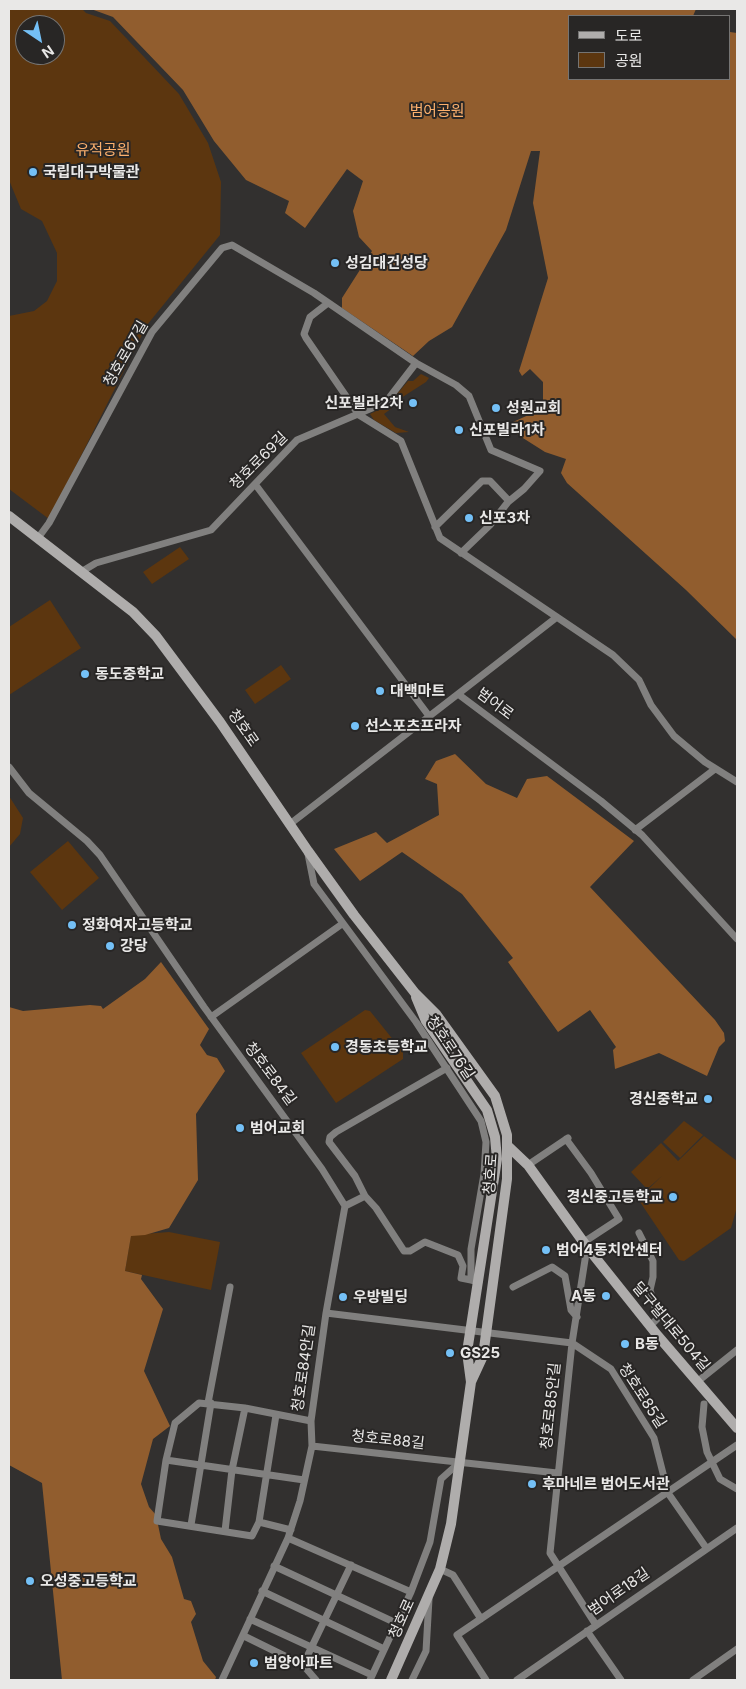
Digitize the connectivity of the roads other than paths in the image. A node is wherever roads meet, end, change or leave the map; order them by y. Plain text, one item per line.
1 (328, 303) junction
2 (416, 363) junction
3 (359, 415) junction
4 (255, 484) junction
5 (509, 501) junction
6 (9, 516) edge
7 (436, 527) junction
8 (38, 538) junction
9 (461, 553) junction
10 (81, 572) junction
11 (557, 617) junction
12 (458, 694) junction
13 (429, 716) junction
14 (9, 767) edge
15 (715, 768) junction
16 (737, 782) edge
17 (290, 824) junction
18 (635, 830) junction
19 (308, 851) junction
20 (342, 924) junction
21 (737, 939) edge
22 (415, 994) junction
23 (211, 1017) junction
24 (447, 1068) junction
25 (508, 1146) junction
26 (528, 1165) junction
27 (365, 1196) junction
28 (345, 1206) junction
29 (639, 1233) dead end
30 (585, 1245) junction
31 (475, 1281) junction
32 (230, 1287) dead end
33 (513, 1287) dead end
34 (326, 1313) junction
35 (577, 1317) junction
36 (650, 1326) junction
37 (471, 1329) junction
38 (486, 1332) junction
39 (572, 1343) junction
40 (737, 1350) edge
41 (471, 1382) junction
42 (697, 1382) junction
43 (209, 1403) junction
44 (704, 1404) dead end
45 (245, 1408) junction
46 (276, 1415) junction
47 (311, 1421) junction
48 (737, 1428) edge
49 (737, 1445) edge
50 (312, 1446) junction
51 (166, 1460) junction
52 (460, 1462) junction
53 (712, 1462) junction
54 (200, 1466) junction
55 (232, 1470) junction
56 (557, 1473) junction
57 (267, 1476) junction
58 (304, 1480) junction
59 (737, 1489) edge
60 (668, 1493) junction
61 (259, 1522) junction
62 (191, 1525) junction
63 (737, 1528) edge
64 (291, 1530) junction
65 (225, 1531) junction
66 (288, 1538) junction
67 (707, 1548) junction
68 (352, 1564) junction
69 (274, 1566) junction
70 (558, 1567) junction
71 (440, 1569) junction
72 (262, 1591) junction
73 (411, 1592) junction
74 (336, 1594) junction
75 (429, 1595) junction
76 (250, 1619) junction
77 (324, 1619) junction
78 (481, 1619) junction
79 (396, 1623) junction
80 (596, 1625) junction
81 (587, 1631) junction
82 (244, 1636) junction
83 (311, 1647) junction
84 (384, 1649) junction
85 (737, 1649) edge
86 (304, 1665) junction
87 (371, 1678) edge
88 (222, 1680) edge
89 (316, 1680) edge
90 (391, 1680) edge
91 (412, 1680) edge
92 (486, 1680) edge
93 (517, 1680) edge
94 (620, 1680) edge
95 (693, 1680) edge

1 - 2 street, 청호로67길
1 - 3 street
1 - 8 street, 청호로67길
2 - 3 street, 청호로69길
2 - 5 street, 청호로67길
3 - 4 street, 청호로69길
3 - 7 street
4 - 10 street, 청호로69길
4 - 13 street
5 - 7 street
5 - 9 street
6 - 8 main road, 청호로
7 - 9 street
8 - 10 main road, 청호로
9 - 11 street
10 - 17 main road, 청호로
11 - 12 street
11 - 15 street
12 - 13 street, 범어로
12 - 18 street, 범어로
13 - 17 street, 범어로
14 - 23 street, 청호로84길
15 - 16 street
15 - 18 street
17 - 19 main road, 청호로
18 - 21 street, 범어로
19 - 20 street, 청호로76길
19 - 22 main road, 청호로
20 - 23 street
20 - 24 street, 청호로76길
22 - 25 main road, 청호로
22 - 31 main road, 청호로
23 - 28 street, 청호로84길
24 - 27 street
24 - 31 street, 청호로76길
25 - 26 main road, 달구벌대로504길
25 - 38 main road, 청호로
26 - 30 main road, 달구벌대로504길
26 - 30 street
27 - 28 street
27 - 31 street
28 - 34 street
29 - 36 street
30 - 35 street, 청호로85안길
30 - 36 main road, 달구벌대로504길
31 - 37 main road, 청호로
32 - 43 street
33 - 35 street
34 - 37 street
34 - 47 street, 청호로84안길
35 - 39 street, 청호로85안길
36 - 42 main road, 달구벌대로504길
37 - 38 street, 청호로85길
37 - 41 main road, 청호로
38 - 39 street, 청호로85길
38 - 41 main road, 청호로
39 - 56 street, 청호로85안길
39 - 60 street, 청호로85길
40 - 42 street
41 - 52 main road, 청호로
42 - 48 main road, 달구벌대로504길
43 - 45 street, 청호로84안길
43 - 51 street
43 - 54 street
44 - 53 street
45 - 46 street, 청호로84안길
45 - 55 street
46 - 47 street, 청호로84안길
46 - 57 street, 청호로84안길
47 - 50 street
49 - 53 street
50 - 52 street, 청호로88길
50 - 58 street
51 - 54 street
51 - 62 street
52 - 56 street
52 - 71 main road, 청호로
52 - 73 street
53 - 59 street
53 - 60 street
54 - 55 street
54 - 62 street
55 - 57 street
55 - 65 street
56 - 70 street, 청호로85안길
57 - 58 street
57 - 61 street, 청호로84안길
58 - 64 street
60 - 67 street, 청호로85길
60 - 70 street
61 - 64 street
61 - 65 street
62 - 65 street
63 - 67 street, 범어로18길
64 - 66 street
66 - 68 street
66 - 69 street
67 - 80 street, 범어로18길
68 - 73 street
68 - 74 street
69 - 72 street
69 - 74 street
70 - 78 street
70 - 80 street, 청호로85안길
71 - 75 main road, 청호로
71 - 78 street
72 - 76 street
72 - 77 street
73 - 79 street
74 - 77 street
74 - 79 street
75 - 90 main road, 청호로
75 - 91 street
76 - 82 street
76 - 83 street
77 - 83 street
77 - 84 street
78 - 92 street
79 - 84 street
80 - 81 street, 범어로18길
81 - 93 street, 범어로18길
81 - 94 street
82 - 86 street
82 - 88 street
83 - 86 street
83 - 87 street
84 - 87 street
85 - 95 street
86 - 89 street

